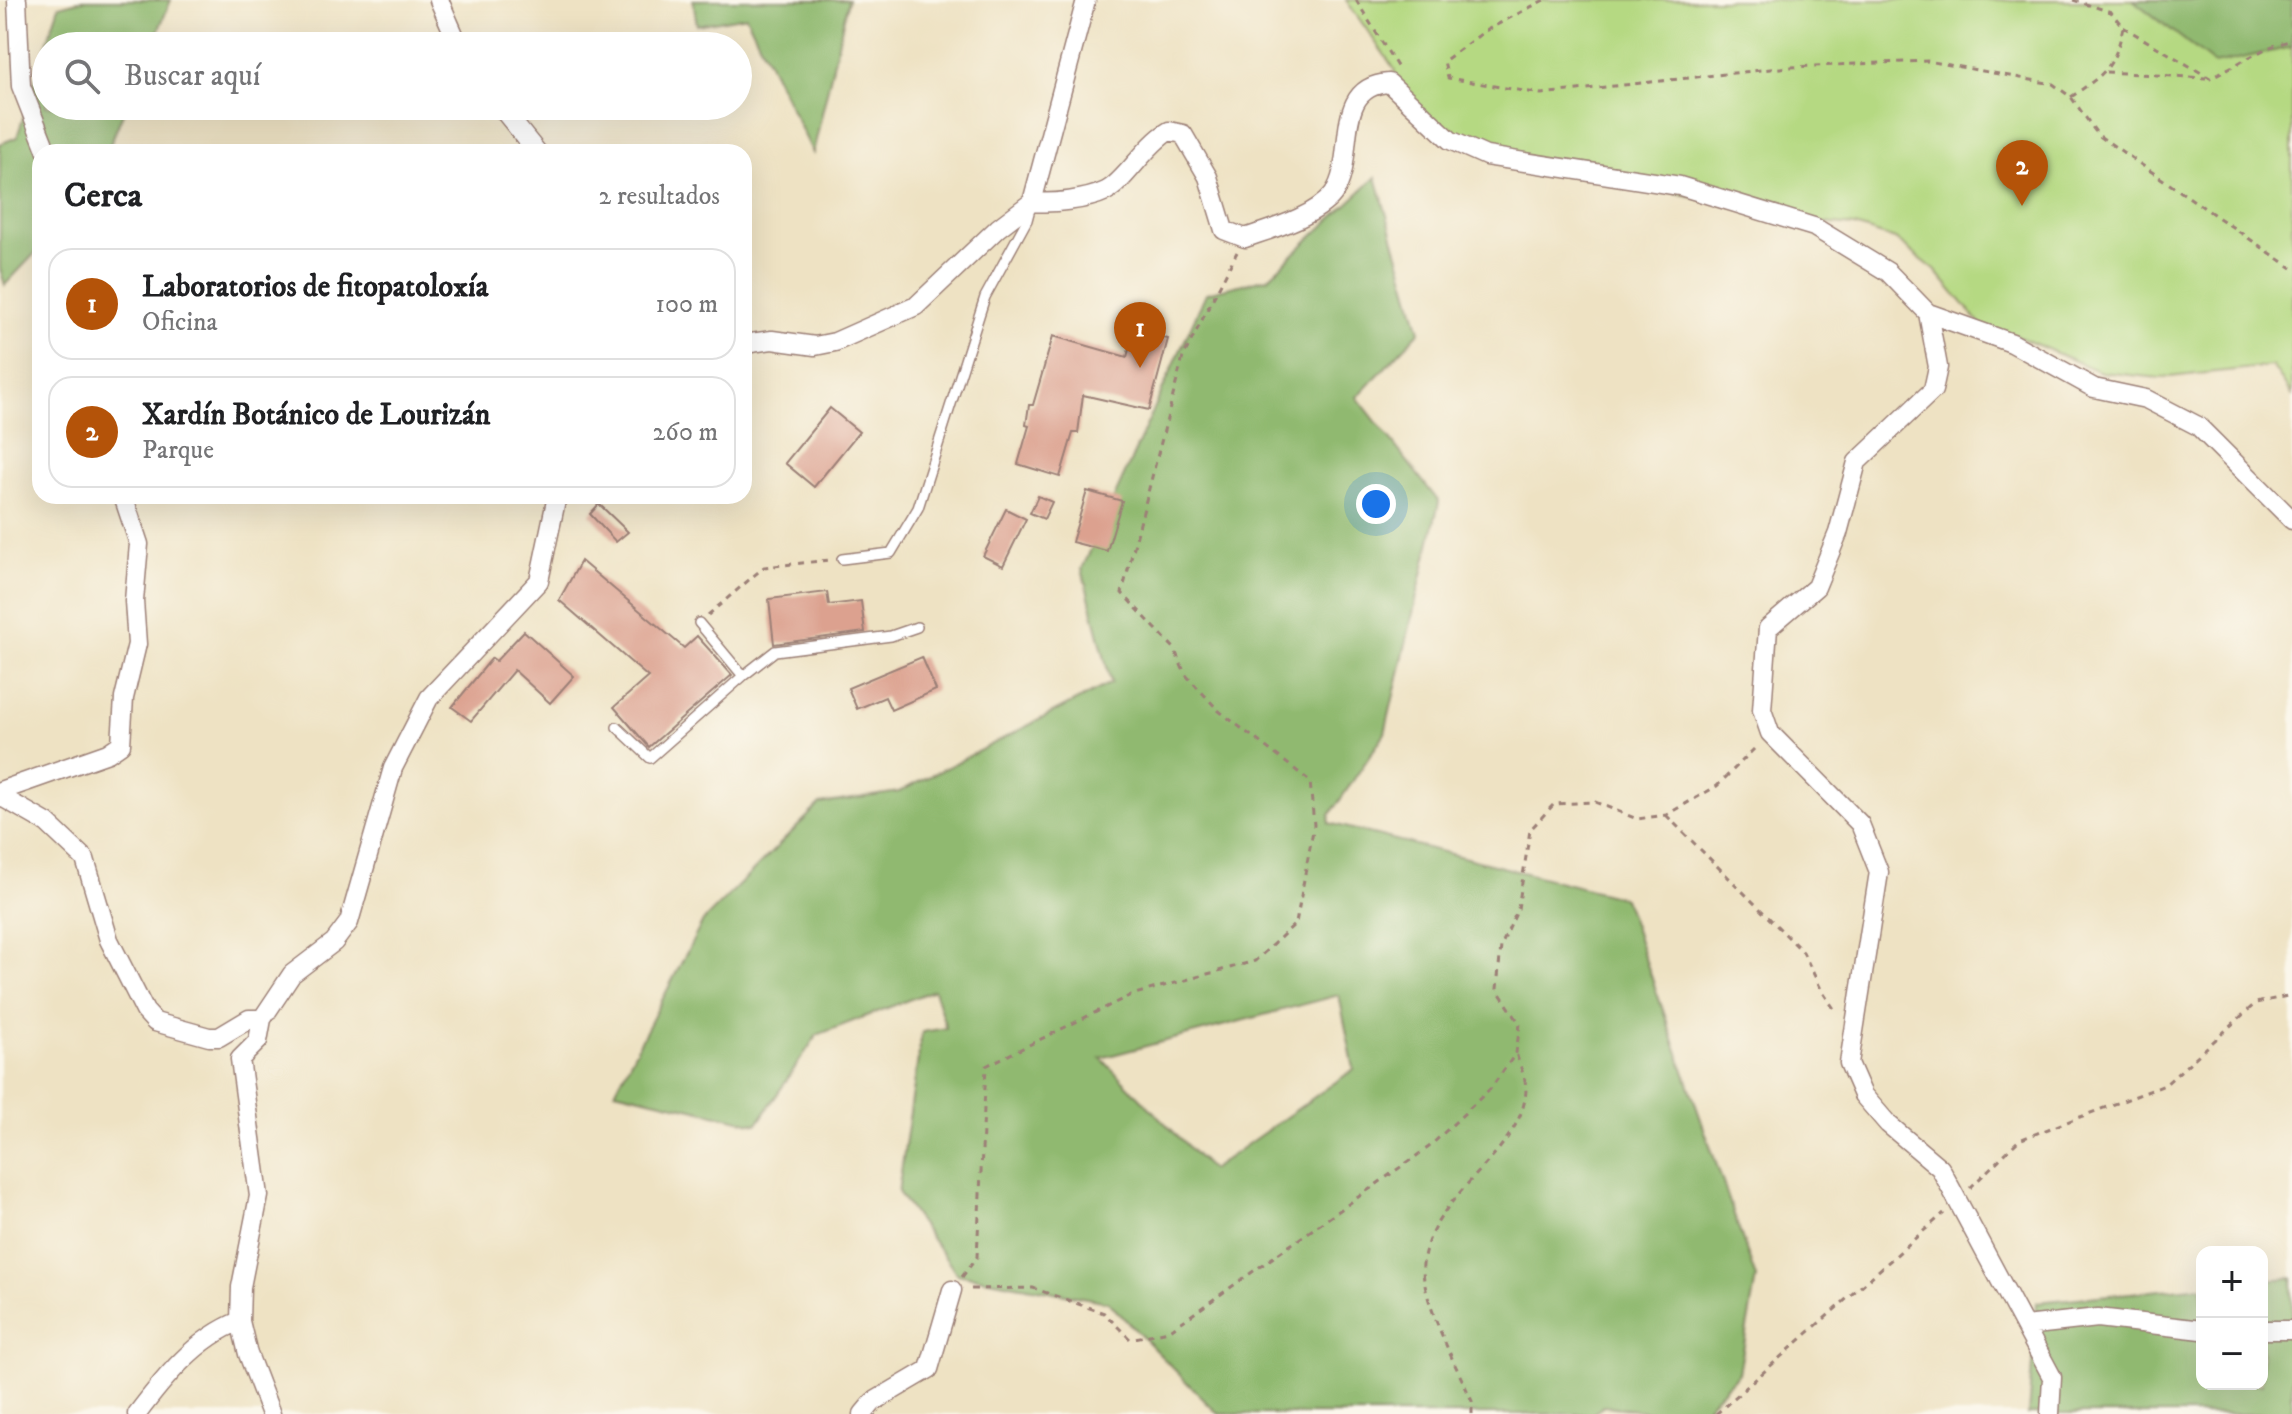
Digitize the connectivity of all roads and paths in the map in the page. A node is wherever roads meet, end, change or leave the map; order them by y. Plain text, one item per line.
1 (17, 0) edge
2 (439, 0) edge
3 (1086, 0) edge
4 (1356, 0) edge
5 (1544, 0) edge
6 (2073, 0) edge
7 (2123, 27) junction
8 (453, 32) edge
9 (2292, 40) edge
10 (2106, 72) junction
11 (2210, 78) junction
12 (2071, 97) junction
13 (1410, 101) junction
14 (32, 114) edge
15 (34, 120) edge
16 (511, 120) edge
17 (44, 144) edge
18 (531, 144) edge
19 (1032, 202) junction
20 (1245, 238) junction
21 (2292, 268) edge
22 (1928, 313) junction
23 (752, 343) edge
24 (126, 504) edge
25 (555, 504) edge
26 (2292, 520) edge
27 (842, 559) joint
28 (699, 623) joint
29 (917, 627) dead end
30 (743, 676) junction
31 (617, 727) dead end
32 (1770, 733) junction
33 (0, 794) edge
34 (1666, 815) junction
35 (2292, 995) edge
36 (262, 1019) junction
37 (1854, 1029) junction
38 (1516, 1053) junction
39 (1958, 1200) junction
40 (952, 1290) junction
41 (240, 1321) junction
42 (2025, 1326) junction
43 (2196, 1329) edge
44 (2268, 1330) edge
45 (2292, 1330) edge
46 (137, 1414) edge
47 (271, 1414) edge
48 (863, 1414) edge
49 (1472, 1414) edge
50 (1716, 1414) edge
51 (2050, 1414) edge

1 - 14 street
2 - 8 street
3 - 19 street
4 - 13 path
5 - 12 path
6 - 7 path
7 - 10 path
7 - 11 path
9 - 11 path
10 - 11 path
10 - 12 path
12 - 21 path
13 - 20 street
13 - 22 street
15 - 17 street
16 - 18 street
19 - 20 street
19 - 23 street
19 - 27 lane
20 - 40 path
22 - 26 street
22 - 32 street
24 - 33 street
25 - 36 street
27 - 28 path
28 - 30 lane
29 - 30 lane
30 - 31 lane
32 - 34 path
32 - 37 street
33 - 36 street
34 - 37 path
34 - 38 path
35 - 39 path
36 - 41 street
37 - 39 street
38 - 40 path
38 - 49 path
39 - 42 street
39 - 50 path
40 - 48 street
41 - 46 street
41 - 47 street
42 - 43 street
42 - 51 street
44 - 45 street

